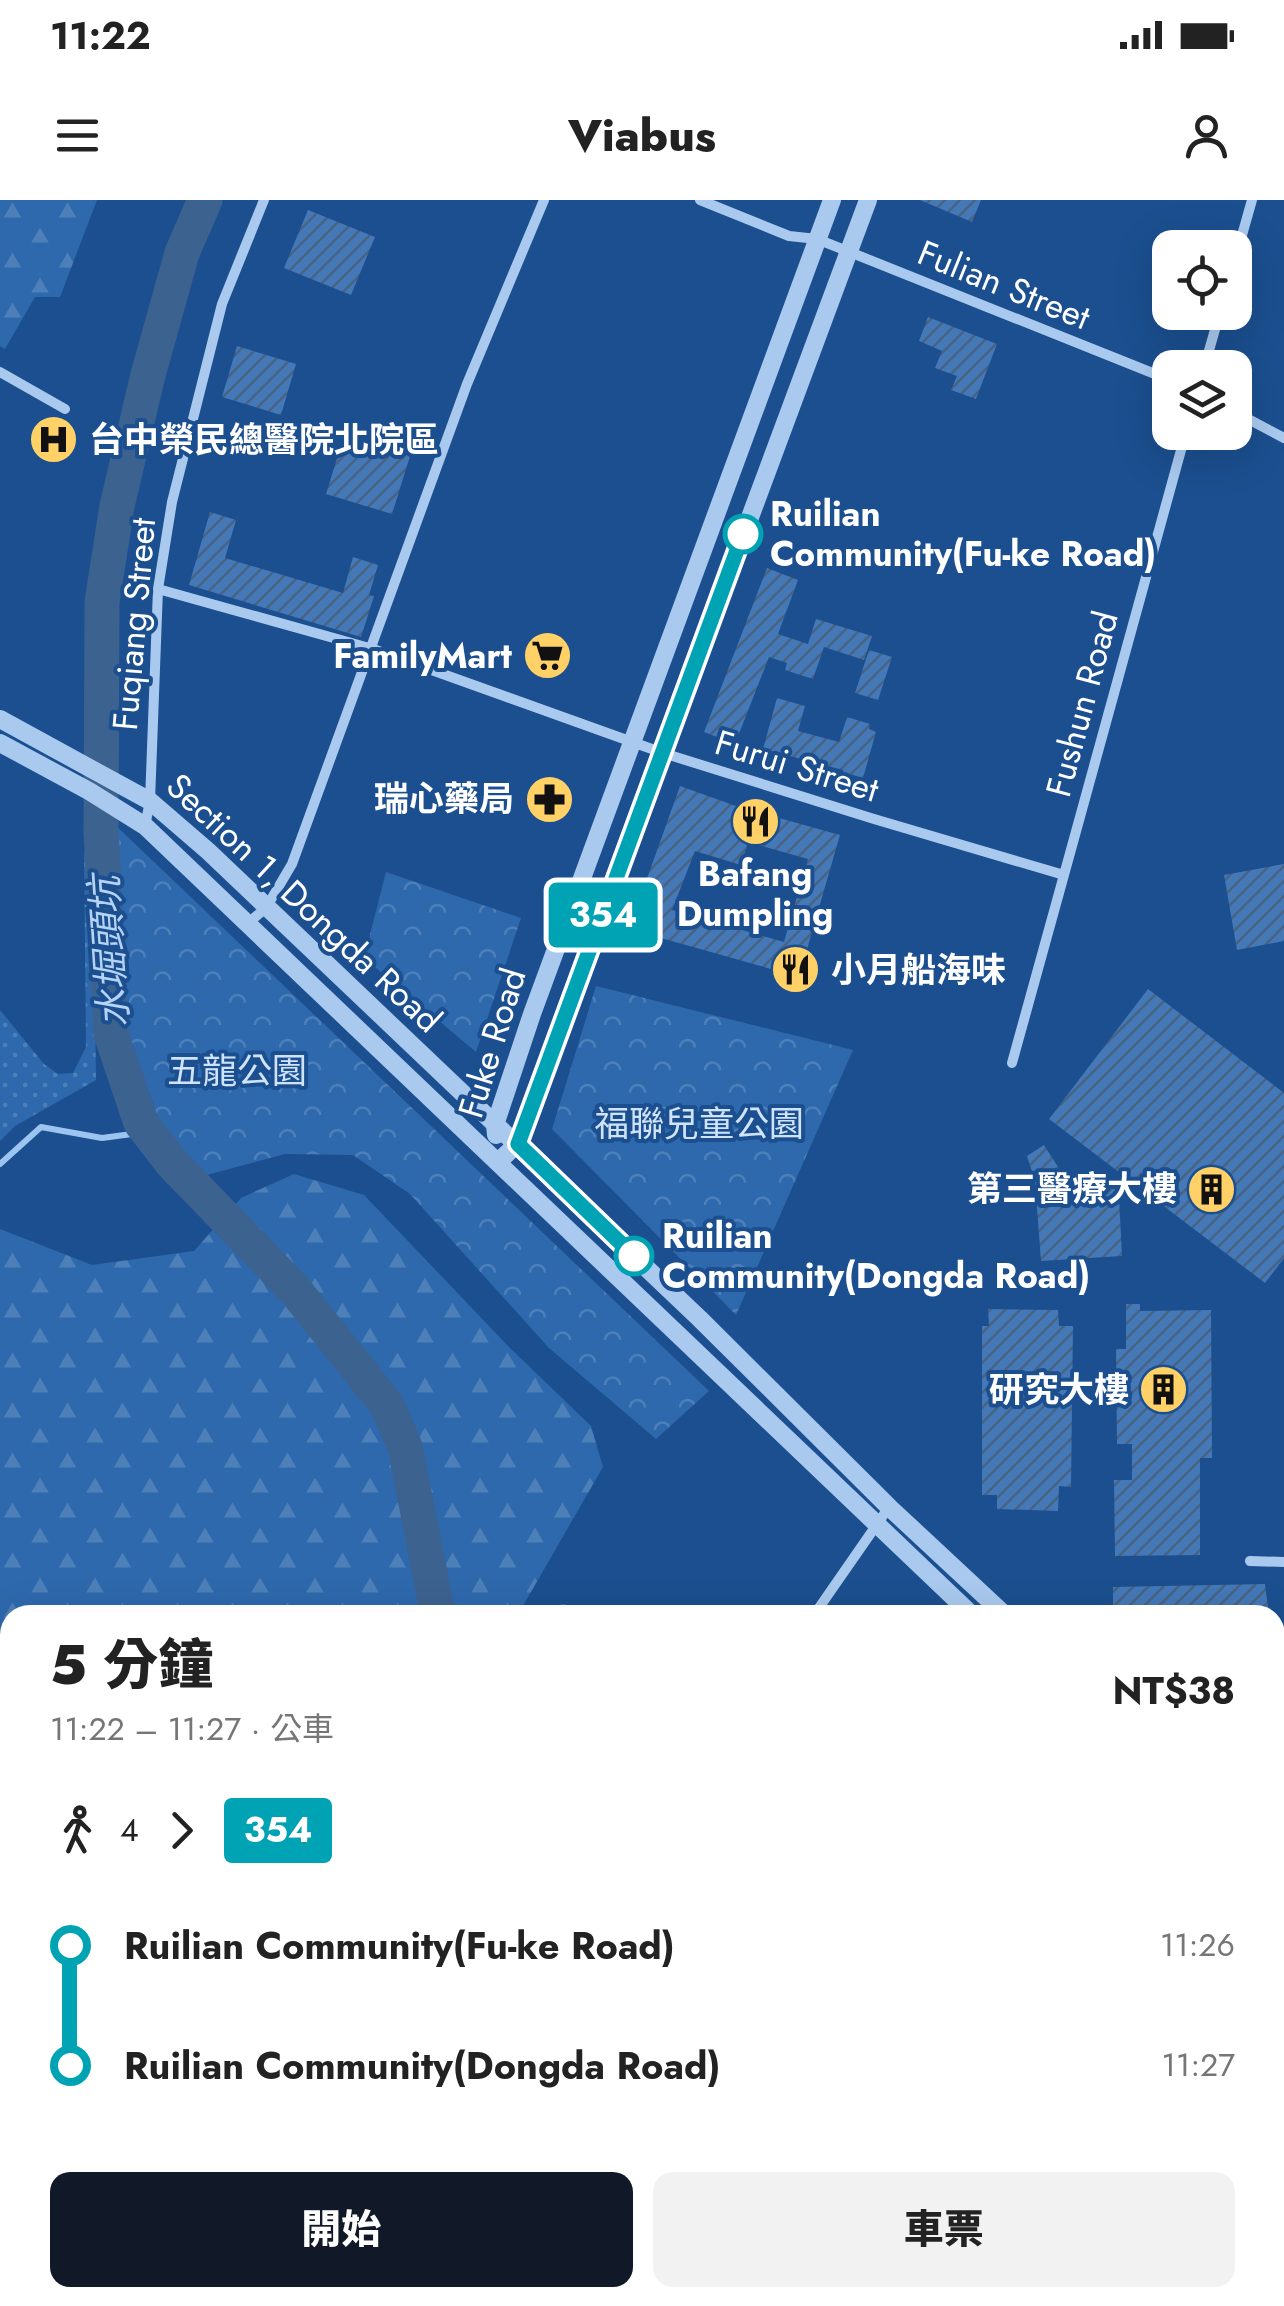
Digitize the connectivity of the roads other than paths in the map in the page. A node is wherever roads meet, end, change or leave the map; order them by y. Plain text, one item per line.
1 (264, 200) edge
2 (544, 200) edge
3 (700, 200) edge
4 (832, 200) edge
5 (868, 200) edge
6 (1252, 200) edge
7 (1244, 230) edge
8 (817, 239) junction
9 (849, 254) junction
10 (0, 372) edge
11 (1152, 372) edge
12 (65, 409) dead end
13 (1252, 421) edge
14 (1284, 438) edge
15 (1181, 450) edge
16 (158, 589) junction
17 (373, 649) junction
18 (0, 719) edge
19 (633, 742) junction
20 (0, 744) edge
21 (663, 753) junction
22 (150, 800) junction
23 (145, 826) junction
24 (1064, 875) junction
25 (266, 908) junction
26 (248, 923) junction
27 (1012, 1063) dead end
28 (495, 1125) junction
29 (518, 1144) junction
30 (498, 1162) junction
31 (889, 1506) junction
32 (876, 1527) junction
33 (1250, 1562) dead end
34 (1284, 1562) edge
35 (984, 1596) junction
36 (821, 1605) edge
37 (961, 1605) edge
38 (977, 1605) edge
39 (994, 1605) edge

1 - 16 street, Fuqiang Street
2 - 17 street
3 - 8 street
4 - 8 street, Fuke Road
5 - 9 street, Fuke Road
6 - 7 street
8 - 9 street, Fulian Street
8 - 19 street, Fuke Road
9 - 11 street, Fulian Street
9 - 21 street, Fuke Road
10 - 12 street
13 - 14 street
15 - 24 street, Fushun Road
16 - 17 street, Furui Street
16 - 22 street, Fuqiang Street
17 - 19 street, Furui Street
17 - 25 street
18 - 22 street, Section 1, Dongda Road
19 - 21 street, Furui Street
19 - 28 street, Fuke Road
20 - 23 street, Section 1, Dongda Road
21 - 24 street, Furui Street
21 - 29 street, Fuke Road
22 - 23 street, Fuqiang Street
22 - 25 street, Section 1, Dongda Road
23 - 26 street, Section 1, Dongda Road
24 - 27 street
25 - 26 street
25 - 28 street, Section 1, Dongda Road
26 - 30 street, Section 1, Dongda Road
28 - 29 street, Section 1, Dongda Road
28 - 30 street, Fuke Road
29 - 30 street, Fuke Road
29 - 31 street, Section 1, Dongda Road
30 - 32 street, Section 1, Dongda Road
31 - 32 street
31 - 35 street, Section 1, Dongda Road
32 - 36 street
32 - 37 street, Section 1, Dongda Road
33 - 34 street
35 - 38 street
35 - 39 street, Section 1, Dongda Road

